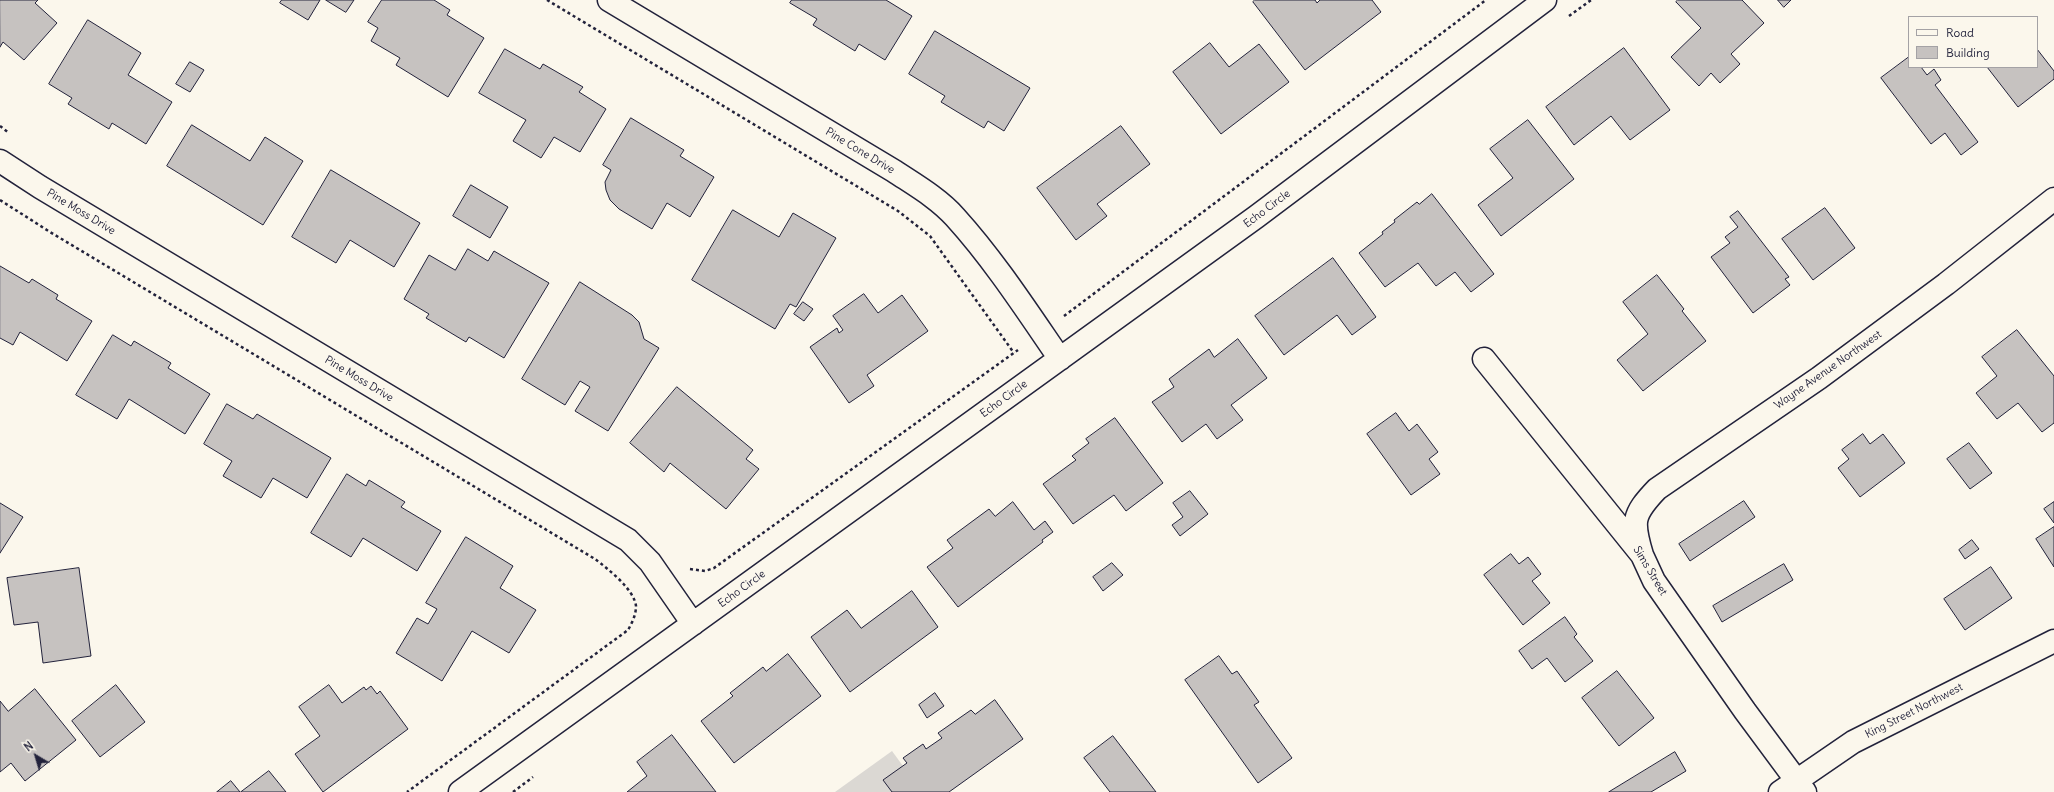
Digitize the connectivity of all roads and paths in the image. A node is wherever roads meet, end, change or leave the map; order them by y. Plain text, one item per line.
1 (547, 0) edge
2 (609, 0) edge
3 (1486, 0) edge
4 (1545, 0) edge
5 (0, 126) edge
6 (13, 136) dead end
7 (0, 161) edge
8 (2054, 199) edge
9 (0, 200) edge
10 (1042, 333) junction
11 (1014, 353) junction
12 (1484, 358) dead end
13 (1060, 359) junction
14 (1642, 555) junction
15 (687, 567) dead end
16 (692, 624) junction
17 (2054, 642) edge
18 (1793, 788) edge
19 (407, 792) edge
20 (460, 792) edge

1 - 11 path
2 - 10 street, Pine Cone Drive
3 - 10 path
4 - 13 street, Echo Circle
5 - 6 path
7 - 16 street, Pine Moss Drive
8 - 14 street, Wayne Avenue Northwest
9 - 19 path
10 - 11 path
10 - 13 street, Pine Cone Drive
11 - 15 path
12 - 14 street, Sims Street
13 - 16 street, Echo Circle
14 - 18 street, Sims Street
16 - 20 street, Echo Circle
17 - 18 street, King Street Northwest

